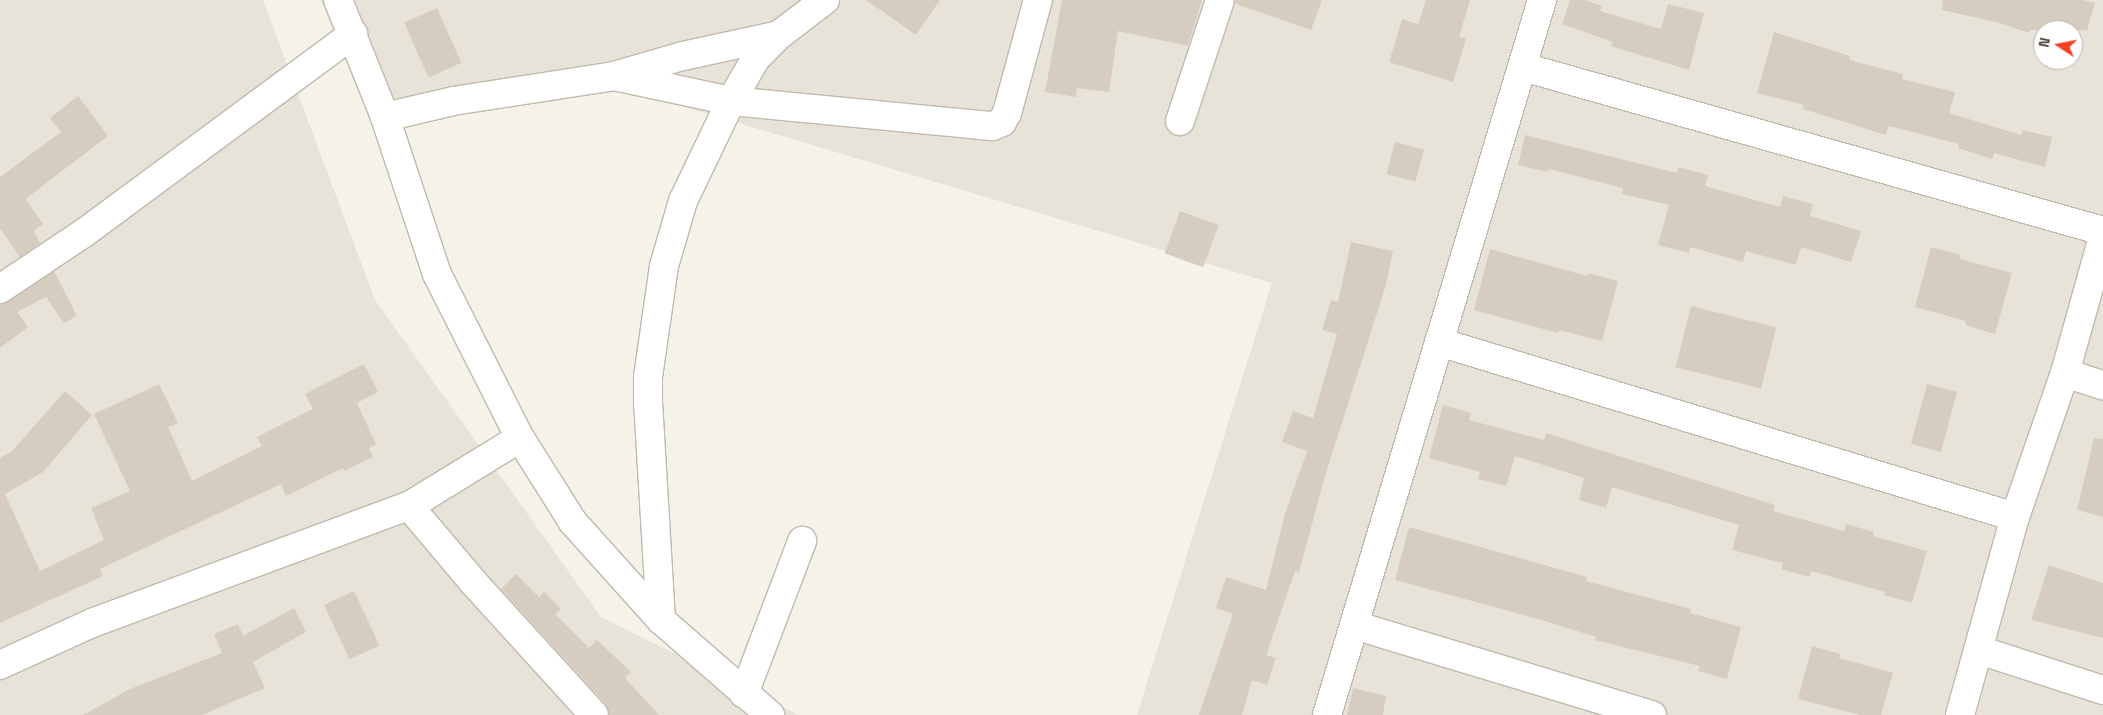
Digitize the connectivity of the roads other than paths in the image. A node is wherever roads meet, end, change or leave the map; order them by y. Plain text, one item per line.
1 (338, 0) edge
2 (825, 0) edge
3 (1038, 0) edge
4 (1220, 0) edge
5 (1542, 0) edge
6 (353, 34) junction
7 (780, 35) junction
8 (1523, 67) junction
9 (614, 76) junction
10 (731, 101) junction
11 (385, 117) junction
12 (1180, 122) dead end
13 (2103, 231) edge
14 (2103, 237) edge
15 (0, 289) edge
16 (1439, 342) junction
17 (2065, 372) junction
18 (2103, 385) edge
19 (520, 438) junction
20 (409, 506) junction
21 (2015, 517) junction
22 (802, 541) dead end
23 (661, 620) junction
24 (1357, 626) junction
25 (1979, 650) junction
26 (0, 665) edge
27 (2103, 690) edge
28 (744, 694) junction
29 (594, 715) edge
30 (770, 715) edge
31 (1327, 715) edge
32 (1652, 715) edge
33 (1960, 715) edge

1 - 6 street
2 - 7 street
3 - 10 street
4 - 12 street
5 - 8 street
6 - 11 street
6 - 15 street
7 - 9 street
7 - 10 street
8 - 13 street
8 - 16 street
9 - 10 street
9 - 11 street
10 - 23 street
11 - 19 street
14 - 17 street
16 - 21 street
16 - 24 street
17 - 18 street
17 - 21 street
19 - 20 street
19 - 23 street
20 - 26 street
20 - 29 street
21 - 25 street
22 - 28 street
23 - 28 street
24 - 31 street
24 - 32 street
25 - 27 street
25 - 33 street
28 - 30 street

